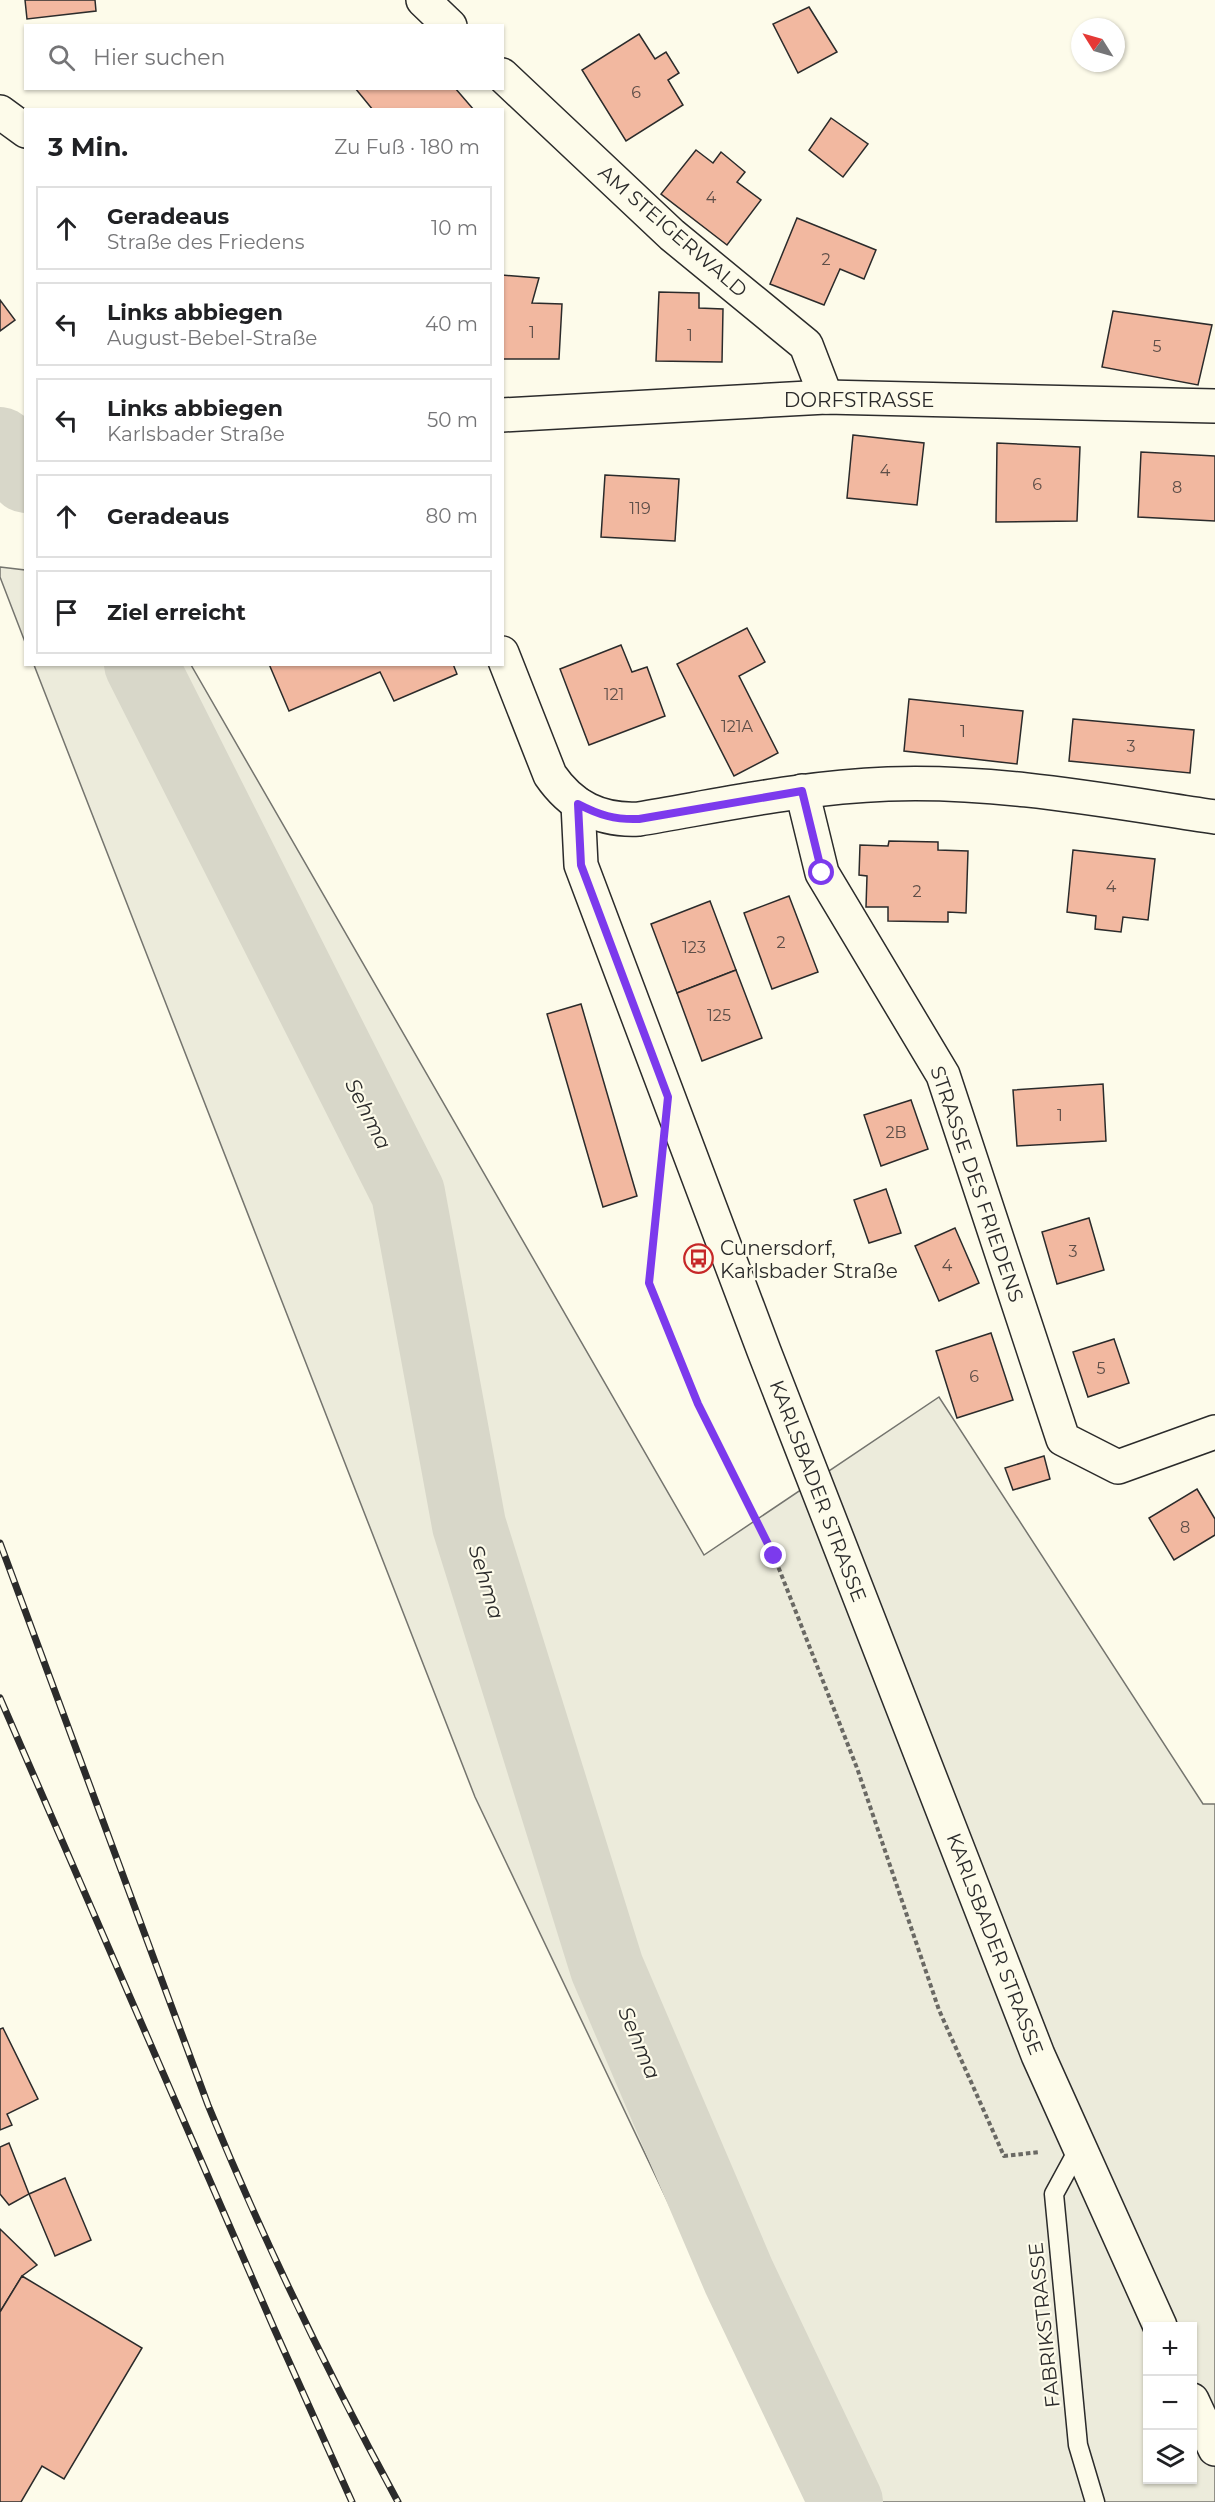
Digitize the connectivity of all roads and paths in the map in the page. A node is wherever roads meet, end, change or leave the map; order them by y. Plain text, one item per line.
1 (423, 0) edge
2 (448, 24) edge
3 (504, 77) edge
4 (0, 111) edge
5 (24, 129) edge
6 (826, 397) junction
7 (1215, 406) edge
8 (504, 415) edge
9 (504, 658) edge
10 (802, 791) junction
11 (578, 804) junction
12 (1215, 817) edge
13 (660, 1178) dead end
14 (1215, 1432) edge
15 (1079, 2148) junction
16 (1158, 2322) edge
17 (1197, 2411) edge
18 (1215, 2450) edge
19 (1095, 2502) edge

1 - 2 main road
3 - 6 main road, AM STEIGERWALD
4 - 5 main road
6 - 7 main road, DORFSTRASSE
6 - 8 main road, DORFSTRASSE
9 - 11 main road
10 - 11 main road
10 - 12 main road
10 - 14 main road, STRASSE DES FRIEDENS
11 - 15 main road, KARLSBADER STRASSE
13 - 15 path
15 - 16 main road, KARLSBADER STRASSE
15 - 19 lane, FABRIKSTRASSE
17 - 18 main road

